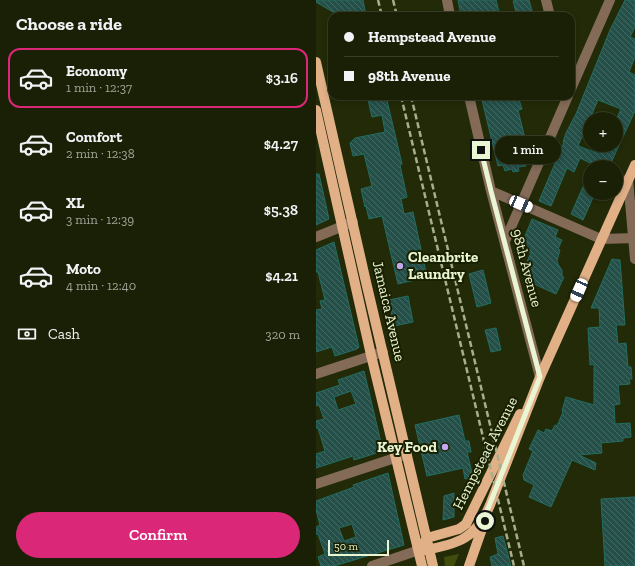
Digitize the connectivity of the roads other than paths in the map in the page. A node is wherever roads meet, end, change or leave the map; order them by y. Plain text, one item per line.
1 (447, 0) edge
2 (546, 0) edge
3 (610, 0) edge
4 (449, 12) edge
5 (549, 12) edge
6 (316, 62) edge
7 (575, 80) edge
8 (470, 100) edge
9 (566, 100) edge
10 (316, 110) edge
11 (331, 123) junction
12 (318, 128) edge
13 (635, 165) edge
14 (628, 180) junction
15 (491, 191) junction
16 (521, 204) junction
17 (353, 222) junction
18 (342, 226) junction
19 (316, 237) edge
20 (634, 238) edge
21 (602, 239) junction
22 (505, 241) junction
23 (635, 259) edge
24 (383, 352) junction
25 (371, 355) junction
26 (316, 374) edge
27 (540, 377) junction
28 (407, 454) junction
29 (396, 458) junction
30 (316, 484) edge
31 (487, 511) junction
32 (427, 538) junction
33 (430, 549) junction
34 (419, 550) junction
35 (372, 566) edge
36 (422, 566) edge
37 (433, 566) edge
38 (468, 566) edge

1 - 4 street
2 - 5 street
3 - 7 street
6 - 11 main road, Jamaica Avenue
8 - 15 street, 98th Avenue
9 - 16 street
10 - 12 main road, Jamaica Avenue
11 - 12 street
11 - 17 main road, Jamaica Avenue
12 - 18 main road, Jamaica Avenue
13 - 14 main road, Hempstead Avenue
14 - 20 street
14 - 21 main road, Hempstead Avenue
15 - 16 street
15 - 22 street, 98th Avenue
16 - 21 street
16 - 22 street
17 - 18 street
17 - 24 main road, Jamaica Avenue
18 - 19 street
18 - 25 main road, Jamaica Avenue
20 - 21 street
20 - 23 street
21 - 27 main road, Hempstead Avenue
22 - 27 street, 98th Avenue
24 - 25 street
24 - 28 main road, Jamaica Avenue
25 - 26 street
25 - 29 main road, Jamaica Avenue
27 - 31 main road, Hempstead Avenue
27 - 32 main road, Hempstead Avenue
28 - 29 street
28 - 32 main road, Jamaica Avenue
29 - 30 street
29 - 34 main road, Jamaica Avenue
31 - 33 main road, Hempstead Avenue
31 - 38 main road
32 - 33 main road, Jamaica Avenue
32 - 34 main road
33 - 34 main road, Hempstead Avenue
33 - 37 main road, Jamaica Avenue
34 - 35 street
34 - 36 main road, Jamaica Avenue

